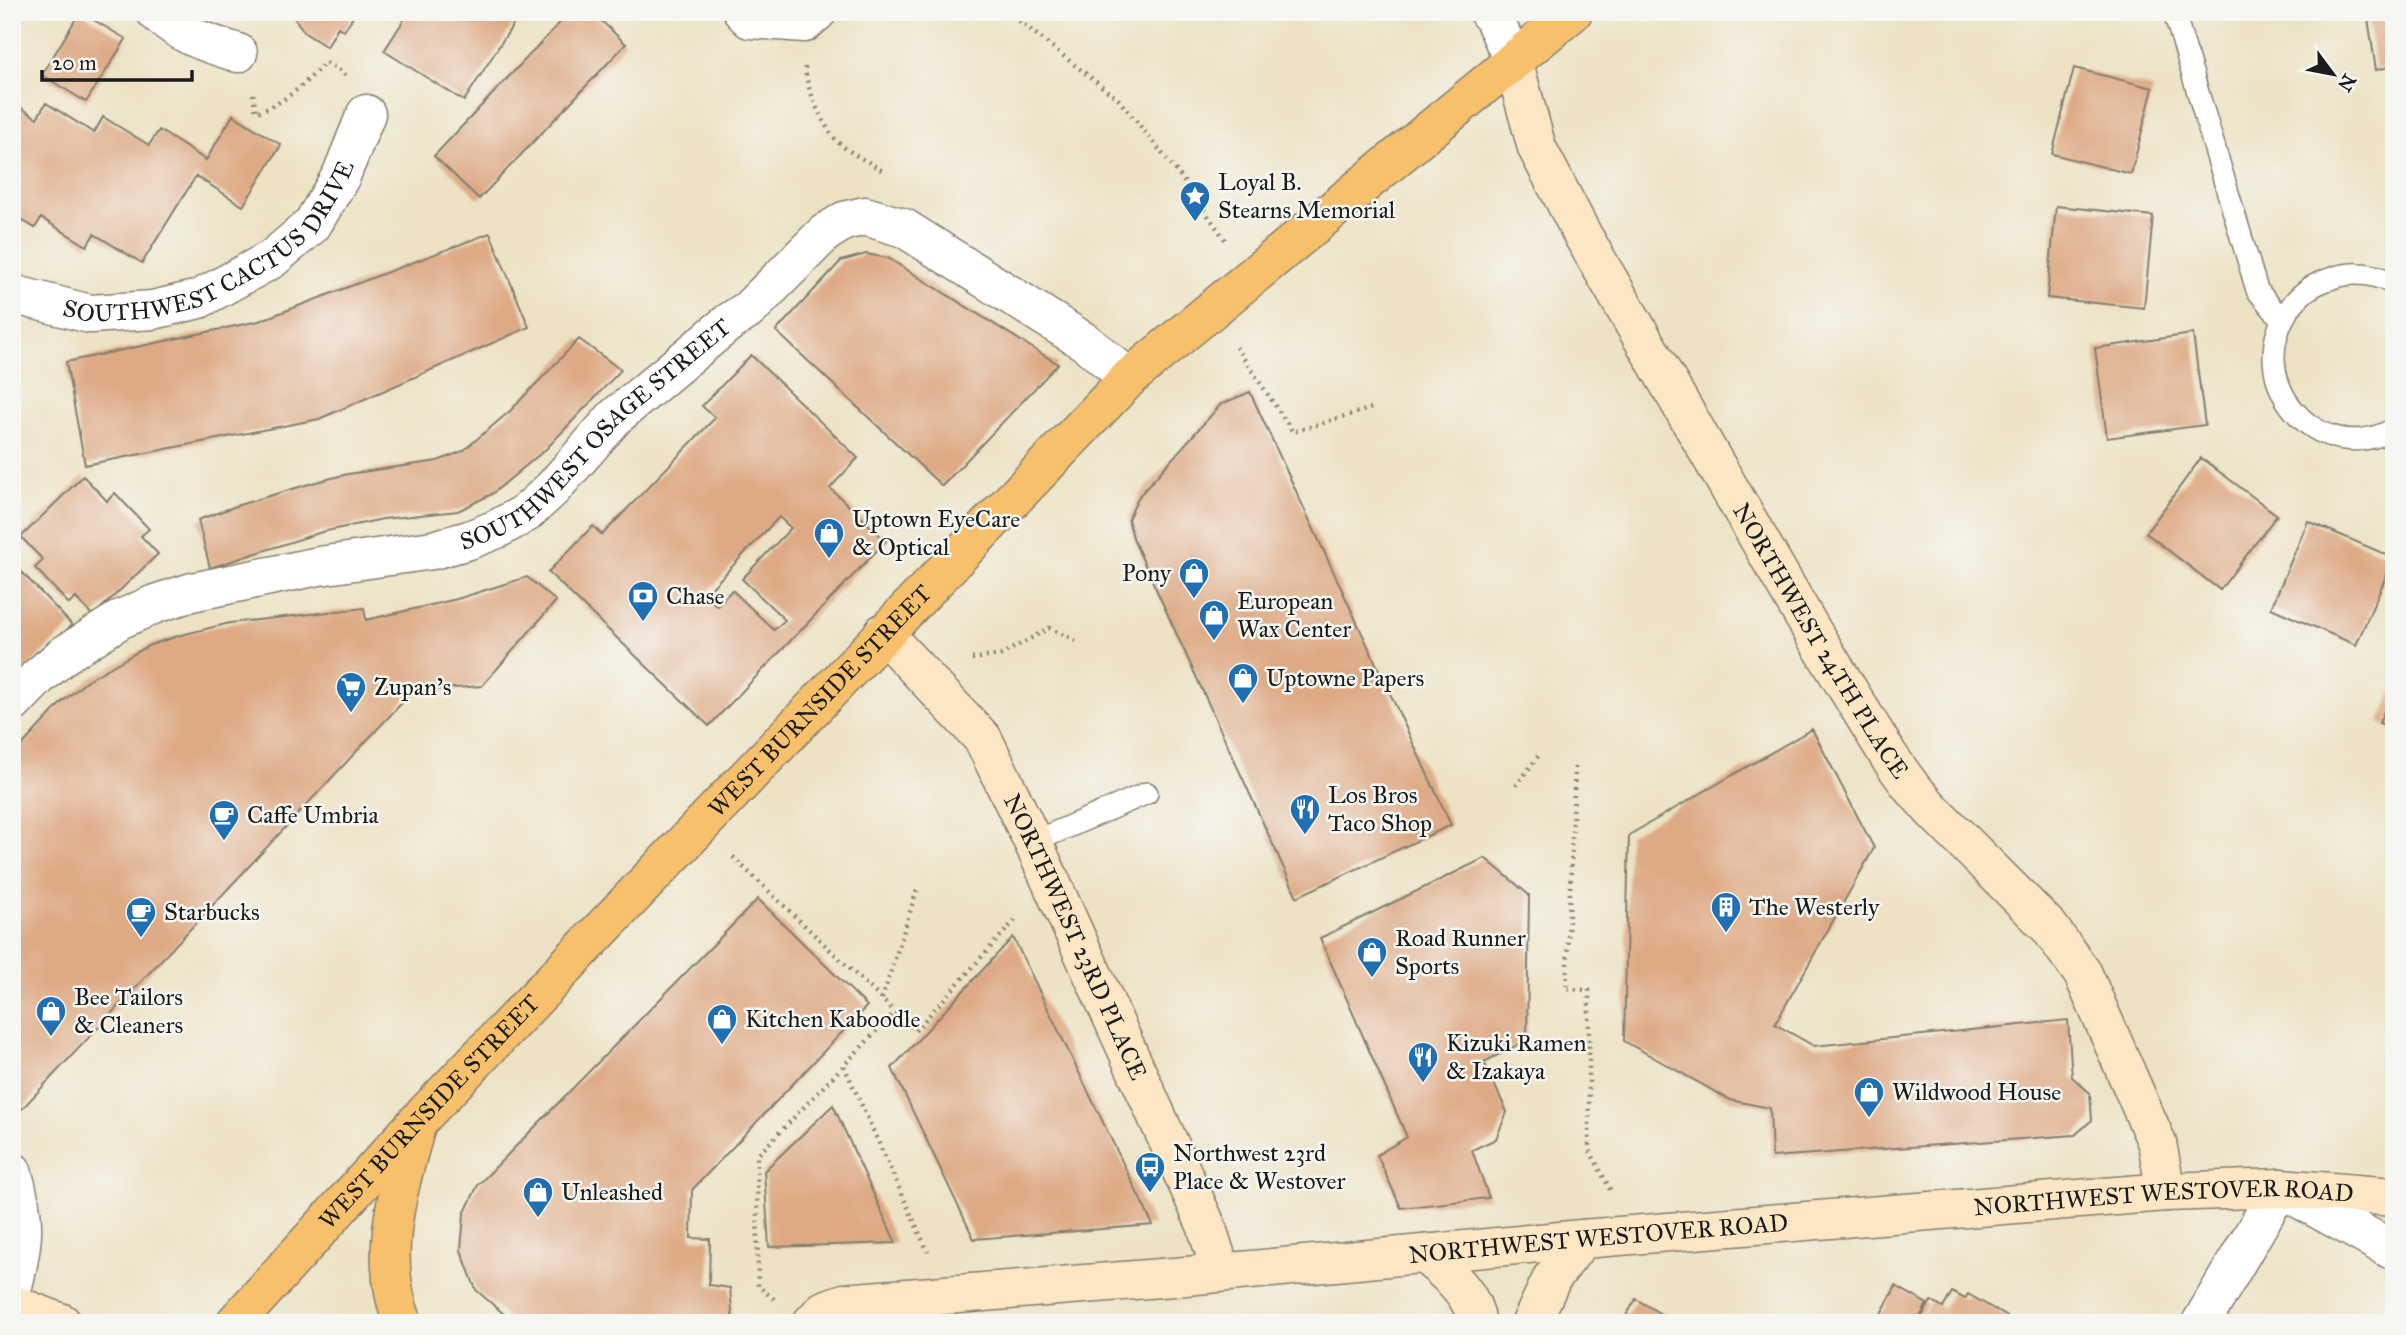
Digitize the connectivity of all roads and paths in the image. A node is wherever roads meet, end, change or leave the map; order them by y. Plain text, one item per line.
1 (156, 12) edge
2 (743, 12) edge
3 (817, 12) edge
4 (1008, 12) edge
5 (1488, 12) edge
6 (1573, 12) edge
7 (2174, 12) edge
8 (238, 53) joint
9 (1513, 60) junction
10 (805, 79) dead end
11 (366, 114) joint
12 (837, 142) dead end
13 (1251, 275) junction
14 (2394, 284) edge
15 (12, 294) edge
16 (1210, 308) junction
17 (2282, 320) junction
18 (1129, 378) junction
19 (1372, 408) dead end
20 (2394, 429) edge
21 (883, 633) junction
22 (1078, 642) dead end
23 (972, 659) dead end
24 (12, 704) edge
25 (1541, 754) dead end
26 (1575, 767) dead end
27 (1516, 786) dead end
28 (1147, 793) dead end
29 (700, 824) junction
30 (1033, 842) junction
31 (918, 887) dead end
32 (1057, 896) junction
33 (882, 999) junction
34 (895, 1012) junction
35 (844, 1065) junction
36 (417, 1122) junction
37 (1589, 1149) dead end
38 (12, 1171) edge
39 (2280, 1188) junction
40 (2166, 1192) junction
41 (2394, 1197) edge
42 (911, 1215) dead end
43 (1582, 1239) junction
44 (2394, 1251) edge
45 (1424, 1254) junction
46 (1221, 1272) junction
47 (758, 1286) dead end
48 (12, 1290) edge
49 (12, 1304) edge
50 (828, 1313) edge
51 (62, 1323) edge
52 (235, 1323) edge
53 (403, 1323) edge
54 (1478, 1323) edge
55 (1531, 1323) edge
56 (2201, 1323) edge

1 - 8 street
2 - 3 street
4 - 13 path
5 - 9 street
6 - 9 main road, WEST BURNSIDE STREET
7 - 17 lane
8 - 11 path
9 - 13 main road, WEST BURNSIDE STREET
9 - 40 street, NORTHWEST 24TH PLACE
10 - 12 path
11 - 15 street, SOUTHWEST CACTUS DRIVE
13 - 16 main road, WEST BURNSIDE STREET
14 - 17 lane
16 - 18 main road, WEST BURNSIDE STREET
16 - 19 path
17 - 20 lane
18 - 21 main road, WEST BURNSIDE STREET
18 - 24 street, SOUTHWEST OSAGE STREET
21 - 29 main road, WEST BURNSIDE STREET
21 - 30 street, NORTHWEST 23RD PLACE
22 - 23 path
25 - 27 path
26 - 37 path
28 - 30 lane
29 - 33 path
29 - 36 main road, WEST BURNSIDE STREET
30 - 32 street, NORTHWEST 23RD PLACE
31 - 33 path
32 - 34 path
32 - 46 street, NORTHWEST 23RD PLACE
33 - 34 path
34 - 35 path
35 - 42 path
35 - 47 path
36 - 52 main road, WEST BURNSIDE STREET
36 - 53 main road
38 - 48 street
39 - 40 street, NORTHWEST WESTOVER ROAD
39 - 41 street, NORTHWEST WESTOVER ROAD
39 - 44 street
39 - 56 street
40 - 43 street, NORTHWEST WESTOVER ROAD
43 - 45 street, NORTHWEST WESTOVER ROAD
43 - 55 street
45 - 46 street, NORTHWEST WESTOVER ROAD
45 - 54 street
46 - 50 street, NORTHWEST WESTOVER ROAD
49 - 51 street

